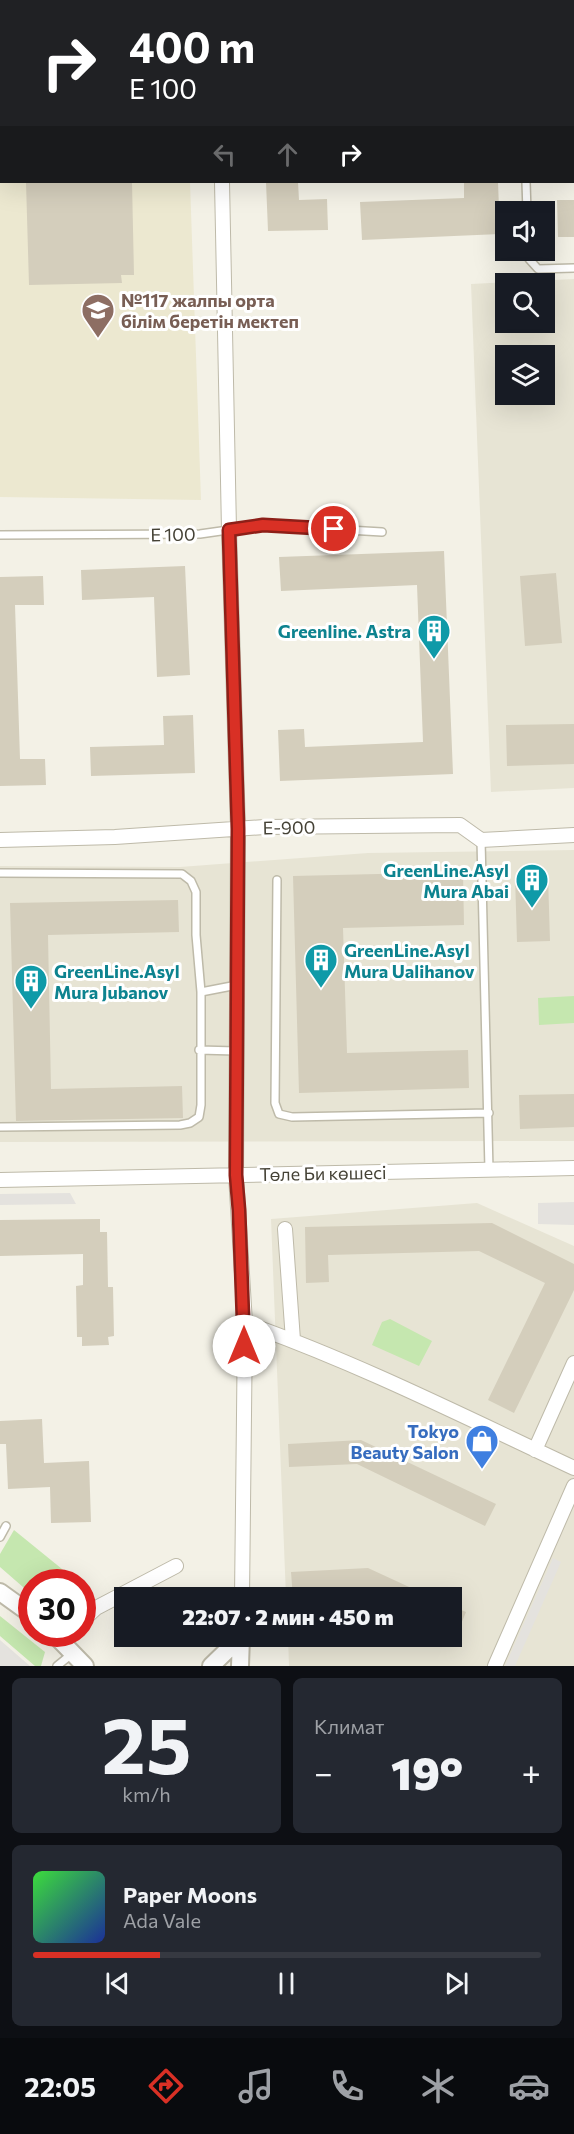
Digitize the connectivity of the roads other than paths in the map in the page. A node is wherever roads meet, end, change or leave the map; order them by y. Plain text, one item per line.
1 (222, 183) edge
2 (526, 183) edge
3 (527, 201) edge
4 (531, 261) edge
5 (574, 268) edge
6 (229, 530) junction
7 (382, 532) dead end
8 (0, 535) edge
9 (238, 829) junction
10 (574, 835) edge
11 (0, 840) edge
12 (480, 840) junction
13 (0, 873) edge
14 (277, 880) dead end
15 (237, 986) junction
16 (201, 992) junction
17 (199, 1050) junction
18 (236, 1051) junction
19 (489, 1113) junction
20 (0, 1127) edge
21 (574, 1168) edge
22 (489, 1170) junction
23 (236, 1175) junction
24 (0, 1180) edge
25 (285, 1229) dead end
26 (245, 1323) junction
27 (293, 1340) junction
28 (574, 1363) edge
29 (568, 1393) edge
30 (535, 1450) junction
31 (574, 1468) edge
32 (574, 1486) edge
33 (6, 1526) dead end
34 (0, 1538) edge
35 (176, 1566) dead end
36 (242, 1587) edge
37 (0, 1592) edge
38 (18, 1605) edge
39 (96, 1608) edge
40 (62, 1647) edge
41 (70, 1647) edge
42 (231, 1647) edge
43 (238, 1647) edge
44 (241, 1647) edge
45 (57, 1666) edge
46 (85, 1666) edge
47 (211, 1666) edge
48 (233, 1666) edge
49 (240, 1666) edge
50 (495, 1666) edge

1 - 6 street
2 - 3 lane
4 - 5 lane
6 - 7 lane, E 100
6 - 8 lane, E 100
6 - 9 street
9 - 11 street, E-900
9 - 12 street, E-900
9 - 15 street
10 - 12 street
12 - 19 lane
13 - 16 lane
14 - 19 lane
15 - 16 lane
15 - 18 street
16 - 17 lane
17 - 18 lane
17 - 20 lane
18 - 23 street
19 - 22 lane
21 - 22 street, Төле Би көшесі
22 - 23 street, Төле Би көшесі
23 - 24 street, Төле Би көшесі
23 - 26 street
25 - 27 street
26 - 27 street
26 - 36 street
27 - 30 street
28 - 29 street
29 - 30 street
30 - 31 street
32 - 50 street
33 - 34 lane
35 - 39 street
37 - 38 street
40 - 45 lane
41 - 46 street
42 - 47 street
43 - 48 street
44 - 49 street

